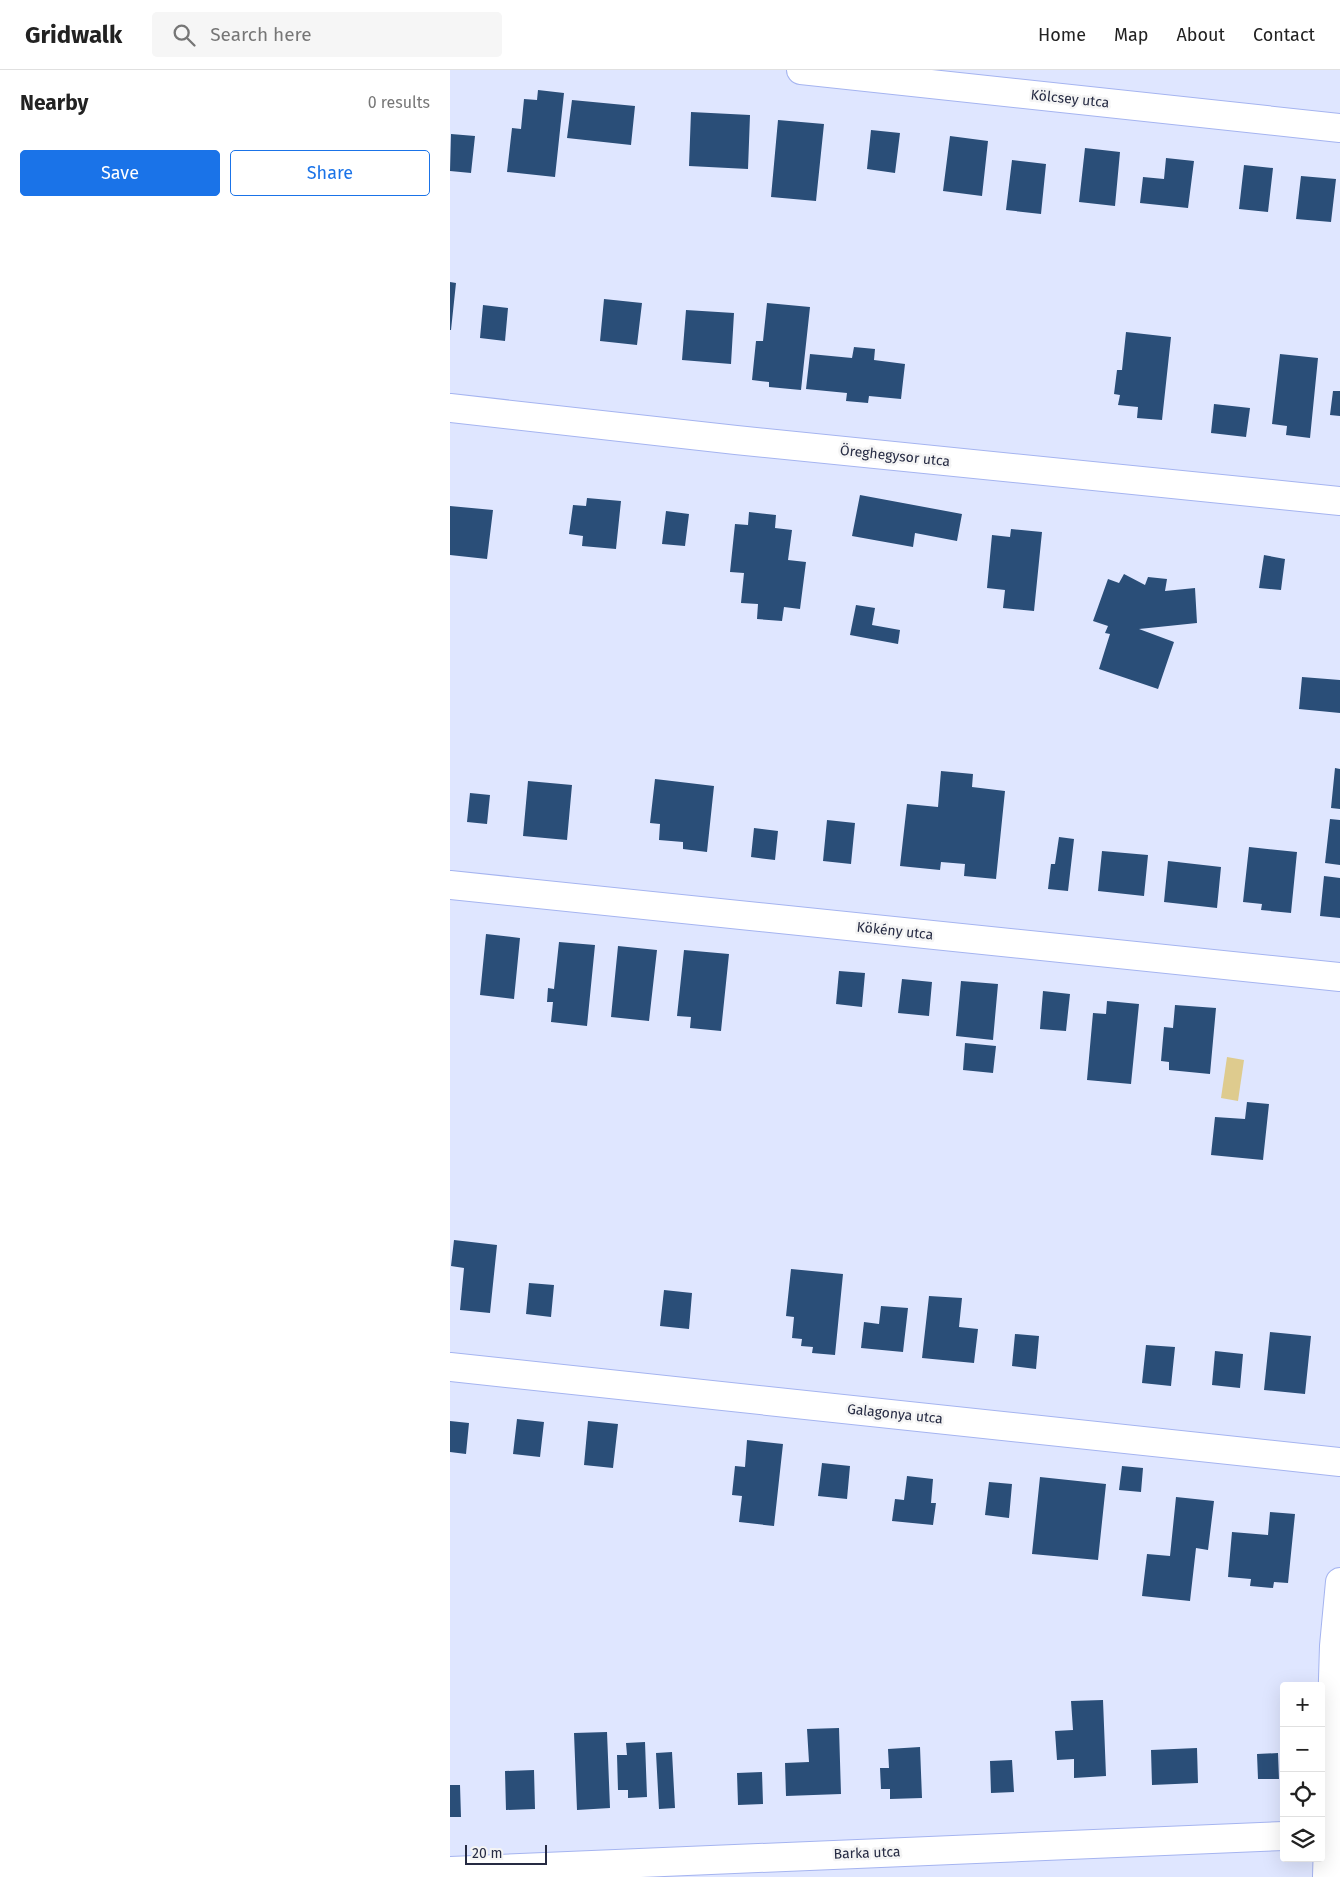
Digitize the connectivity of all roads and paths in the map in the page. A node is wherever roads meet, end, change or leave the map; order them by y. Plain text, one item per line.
1 (801, 70) edge
2 (1340, 128) edge
3 (450, 408) edge
4 (1340, 501) edge
5 (450, 885) edge
6 (1340, 977) edge
7 (450, 1367) edge
8 (1340, 1462) edge
9 (1340, 1582) edge
10 (1325, 1834) edge
11 (1280, 1836) edge
12 (450, 1871) edge
13 (1327, 1877) edge

1 - 2 street, Kölcsey utca
3 - 4 street, Öreghegysor utca
5 - 6 street, Kökény utca
7 - 8 street, Galagonya utca
9 - 10 street
10 - 13 street
11 - 12 street, Barka utca

